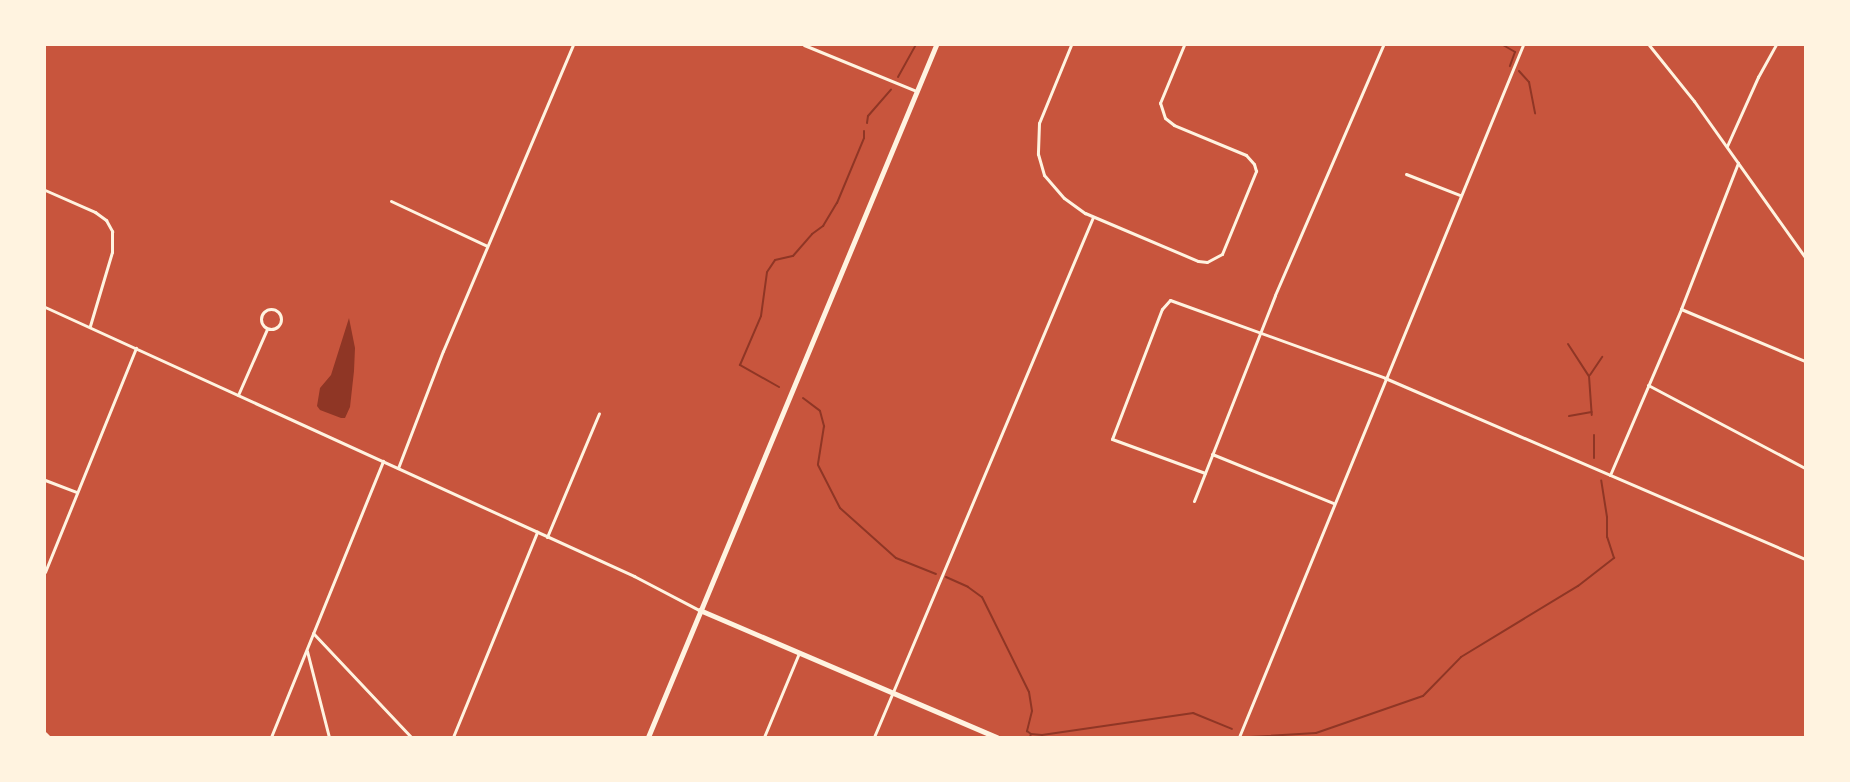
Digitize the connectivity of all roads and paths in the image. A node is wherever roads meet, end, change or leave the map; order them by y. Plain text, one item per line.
1 (573, 45) edge
2 (804, 45) edge
3 (936, 45) edge
4 (1071, 45) edge
5 (1184, 45) edge
6 (1383, 45) edge
7 (1523, 45) edge
8 (1648, 45) edge
9 (1776, 45) edge
10 (916, 91) junction
11 (1727, 146) junction
12 (1738, 163) junction
13 (1406, 174) dead end
14 (45, 190) edge
15 (1460, 195) junction
16 (391, 201) dead end
17 (1093, 217) junction
18 (487, 246) junction
19 (1805, 257) edge
20 (45, 307) edge
21 (1681, 309) junction
22 (90, 326) junction
23 (267, 329) junction
24 (1261, 331) junction
25 (136, 348) junction
26 (1805, 361) edge
27 (1385, 378) junction
28 (1648, 385) junction
29 (238, 395) junction
30 (599, 413) dead end
31 (1212, 454) junction
32 (383, 461) junction
33 (398, 468) junction
34 (1805, 468) edge
35 (1205, 473) junction
36 (1610, 475) junction
37 (45, 480) edge
38 (77, 493) junction
39 (1194, 501) dead end
40 (1334, 503) junction
41 (537, 532) junction
42 (547, 537) junction
43 (1805, 559) edge
44 (45, 572) edge
45 (700, 610) junction
46 (313, 633) junction
47 (306, 650) junction
48 (799, 653) junction
49 (892, 693) junction
50 (45, 733) edge
51 (49, 737) edge
52 (271, 737) edge
53 (329, 737) edge
54 (411, 737) edge
55 (453, 737) edge
56 (648, 737) edge
57 (764, 737) edge
58 (874, 737) edge
59 (997, 737) edge
60 (1239, 737) edge

1 - 18 street
2 - 10 street
3 - 10 main road
4 - 17 street
5 - 17 street
6 - 24 street
7 - 15 street
8 - 11 street
9 - 11 street
10 - 45 main road
11 - 12 street
12 - 19 street
12 - 21 street
13 - 15 street
14 - 22 street
15 - 27 street
16 - 18 street
17 - 49 street
18 - 33 street
20 - 22 street
21 - 26 street
21 - 28 street
22 - 25 street
23 - 23 street
23 - 29 street
24 - 27 street
24 - 31 street
24 - 35 street
25 - 29 street
25 - 38 street
27 - 36 street
27 - 40 street
28 - 34 street
28 - 36 street
29 - 32 street
30 - 42 street
31 - 35 street
31 - 40 street
32 - 33 street
32 - 46 street
33 - 41 street
35 - 39 street
36 - 43 street
37 - 38 street
38 - 44 street
40 - 60 street
41 - 42 street
41 - 55 street
42 - 45 street
45 - 48 street
45 - 56 main road
46 - 47 street
46 - 54 street
47 - 52 street
47 - 53 street
48 - 49 street
48 - 57 street
49 - 58 street
49 - 59 street
50 - 51 street

